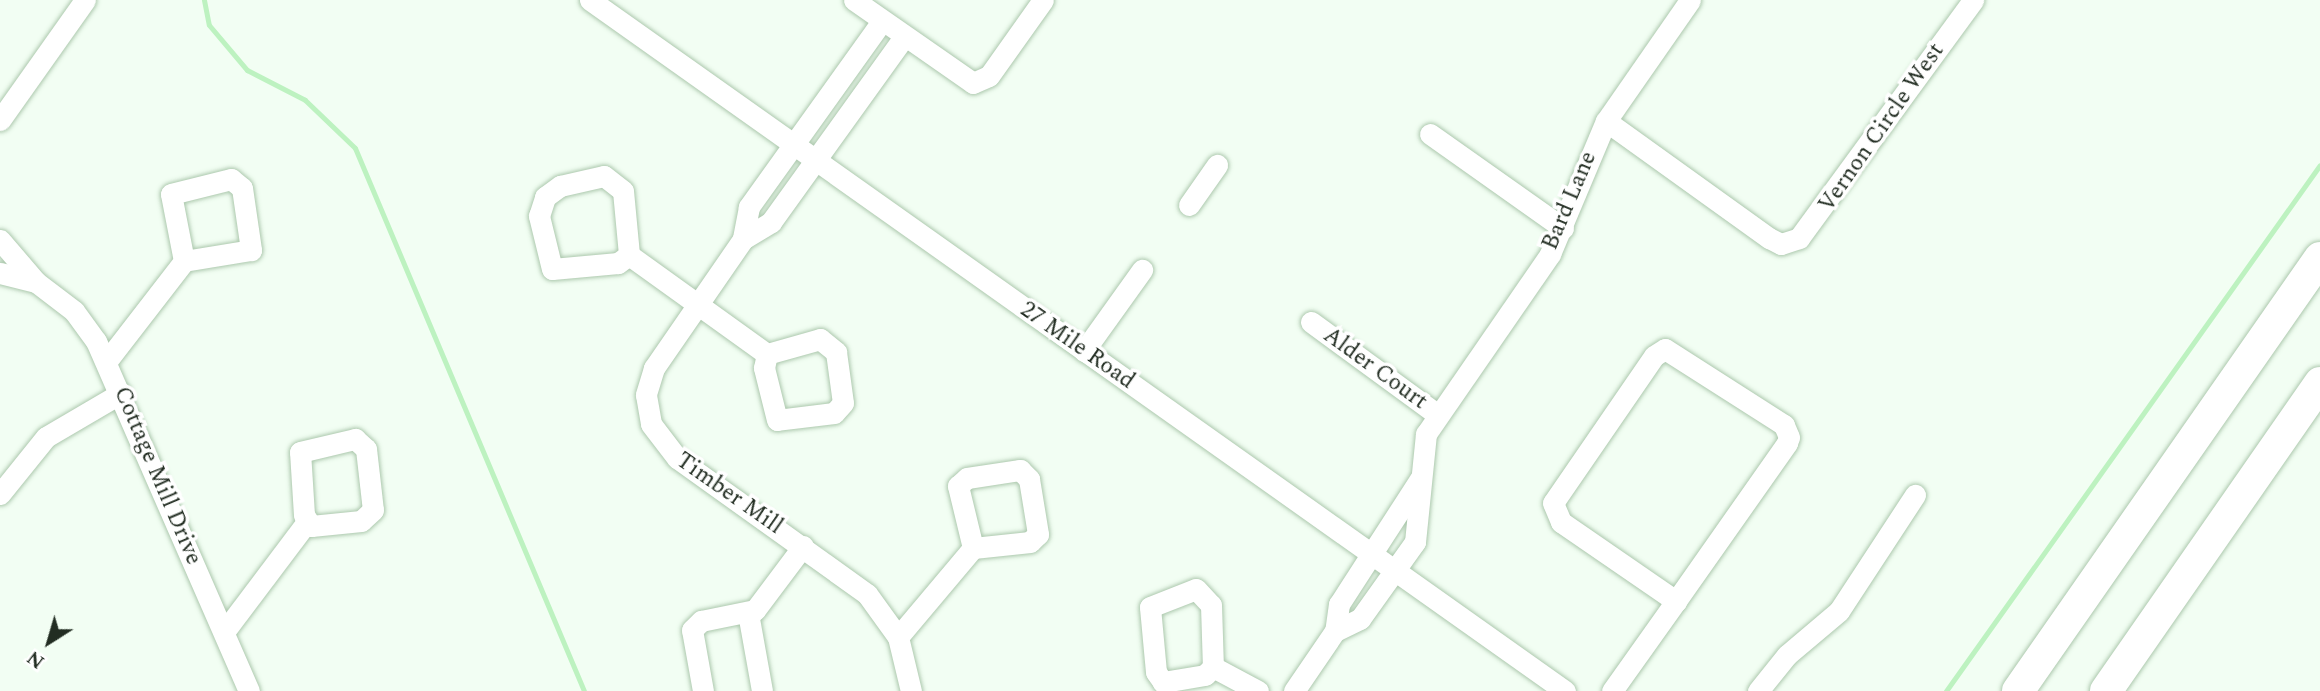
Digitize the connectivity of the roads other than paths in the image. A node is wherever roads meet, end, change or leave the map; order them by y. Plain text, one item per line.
1 (85, 0) edge
2 (590, 0) edge
3 (853, 0) edge
4 (1043, 0) edge
5 (1690, 0) edge
6 (1973, 0) edge
7 (882, 20) junction
8 (904, 37) junction
9 (0, 120) edge
10 (1606, 121) junction
11 (1430, 134) dead end
12 (793, 144) junction
13 (815, 160) junction
14 (1217, 165) dead end
15 (1189, 205) dead end
16 (1563, 228) junction
17 (743, 239) junction
18 (0, 240) edge
19 (629, 255) junction
20 (2320, 258) edge
21 (184, 261) junction
22 (1142, 270) dead end
23 (0, 273) edge
24 (36, 282) junction
25 (696, 306) junction
26 (1311, 323) dead end
27 (1084, 351) junction
28 (767, 354) junction
29 (106, 362) junction
30 (2320, 383) edge
31 (121, 393) junction
32 (1438, 415) junction
33 (1420, 479) junction
34 (0, 494) edge
35 (1915, 495) dead end
36 (307, 522) junction
37 (803, 546) junction
38 (973, 548) junction
39 (1371, 554) junction
40 (1395, 572) junction
41 (1676, 601) junction
42 (748, 613) junction
43 (1335, 631) junction
44 (224, 632) junction
45 (898, 637) junction
46 (1213, 667) junction
47 (249, 691) edge
48 (703, 691) edge
49 (762, 691) edge
50 (911, 691) edge
51 (1258, 691) edge
52 (1294, 691) edge
53 (1565, 691) edge
54 (1612, 691) edge
55 (1758, 691) edge
56 (2018, 691) edge
57 (2106, 691) edge

1 - 9 street
2 - 12 street, 27 Mile Road
3 - 7 street
4 - 8 street
5 - 10 street, Bard Lane
6 - 10 street, Vernon Circle West
7 - 8 street
7 - 12 street, Timber Mill
8 - 13 street, Timber Mill
10 - 16 street, Bard Lane
11 - 16 street
12 - 13 street, 27 Mile Road
12 - 17 street, Timber Mill
13 - 17 street, Timber Mill
13 - 27 street, 27 Mile Road
14 - 15 street
16 - 32 street, Bard Lane
17 - 25 street, Timber Mill
18 - 24 street, Cottage Mill Drive
19 - 19 street
19 - 25 street
20 - 56 highway
21 - 21 street
21 - 29 street
22 - 27 street
23 - 24 street, Cottage Mill Drive
24 - 29 street, Cottage Mill Drive
25 - 28 street
25 - 37 street, Timber Mill
26 - 32 street, Alder Court
27 - 39 street, 27 Mile Road
28 - 28 street
29 - 31 street, Cottage Mill Drive
30 - 57 highway
31 - 34 street
31 - 44 street, Cottage Mill Drive
32 - 33 street, Bard Lane
33 - 39 street, Bard Lane
33 - 40 street, Bard Lane
35 - 55 street
36 - 36 street
36 - 44 street
37 - 42 street
37 - 45 street, Timber Mill
38 - 38 street
38 - 45 street
39 - 40 street, 27 Mile Road
39 - 43 street, Bard Lane
40 - 43 street, Bard Lane
40 - 53 street, 27 Mile Road
41 - 41 street
41 - 54 street
42 - 48 street
42 - 49 street
43 - 52 street
44 - 47 street, Cottage Mill Drive
45 - 50 street, Timber Mill
46 - 46 street
46 - 51 street

